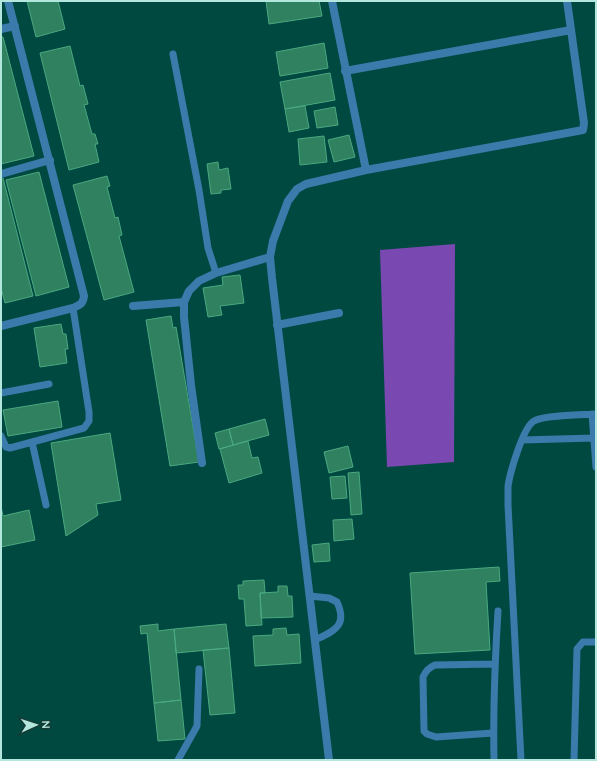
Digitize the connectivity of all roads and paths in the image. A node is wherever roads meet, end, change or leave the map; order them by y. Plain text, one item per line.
1 (8, 1) edge
2 (332, 1) edge
3 (567, 1) edge
4 (15, 26) junction
5 (1, 29) edge
6 (571, 30) junction
7 (173, 54) dead end
8 (345, 71) junction
9 (50, 160) junction
10 (366, 170) junction
11 (1, 174) edge
12 (270, 258) junction
13 (216, 273) junction
14 (184, 302) junction
15 (132, 306) dead end
16 (73, 308) junction
17 (340, 313) dead end
18 (277, 325) junction
19 (1, 326) edge
20 (49, 384) dead end
21 (1, 393) edge
22 (594, 414) edge
23 (1, 436) edge
24 (594, 438) junction
25 (522, 440) junction
26 (32, 442) junction
27 (595, 451) edge
28 (202, 463) dead end
29 (596, 466) edge
30 (46, 505) dead end
31 (310, 596) junction
32 (498, 611) dead end
33 (315, 640) junction
34 (596, 642) edge
35 (495, 664) junction
36 (199, 669) dead end
37 (493, 733) junction
38 (178, 760) edge
39 (329, 760) edge
40 (494, 760) edge
41 (521, 760) edge
42 (574, 760) edge

1 - 4 street
2 - 8 street
3 - 6 street
4 - 5 street
4 - 9 street
6 - 8 street
6 - 10 street
7 - 13 lane
8 - 10 street
9 - 11 street
9 - 16 street
10 - 12 street
12 - 13 street
12 - 18 street
13 - 14 street
14 - 15 street
14 - 28 street
16 - 19 street
16 - 26 lane
17 - 18 street
18 - 31 street
20 - 21 lane
22 - 24 lane
22 - 25 lane
23 - 26 lane
24 - 25 lane
24 - 27 lane
25 - 41 lane
26 - 30 lane
27 - 29 lane
31 - 33 street
31 - 33 lane
32 - 35 lane
33 - 39 street
34 - 42 lane
35 - 37 lane
35 - 37 lane
36 - 38 lane
37 - 40 lane

